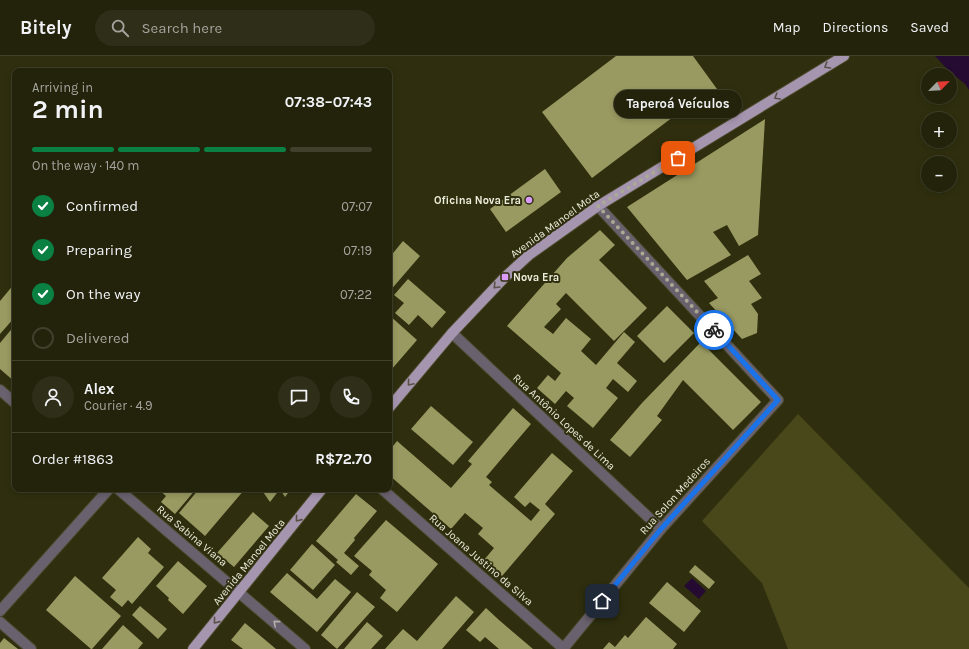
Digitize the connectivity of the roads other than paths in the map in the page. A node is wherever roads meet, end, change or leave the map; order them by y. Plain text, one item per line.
1 (844, 56) edge
2 (598, 206) junction
3 (452, 333) junction
4 (0, 390) edge
5 (12, 400) edge
6 (392, 404) edge
7 (106, 492) edge
8 (122, 492) edge
9 (320, 492) edge
10 (385, 492) edge
11 (661, 529) junction
12 (240, 592) junction
13 (0, 611) edge
14 (0, 622) edge
15 (32, 649) edge
16 (193, 649) edge
17 (305, 649) edge
18 (563, 649) edge

1 -> 2 main road, Avenida Manoel Mota
2 -> 3 main road, Avenida Manoel Mota
2 - 11 street, Rua Solon Medeiros
3 -> 6 main road, Avenida Manoel Mota
3 - 11 street, Rua Antônio Lopes de Lima
4 - 5 street
7 - 13 street
8 - 12 street, Rua Sabina Viana
9 -> 12 main road, Avenida Manoel Mota
10 - 18 street, Rua Joana Justino da Silva
11 - 18 street, Rua Solon Medeiros
12 -> 16 main road, Avenida Manoel Mota
17 -> 12 street, Rua Sabina Viana
14 - 15 street

